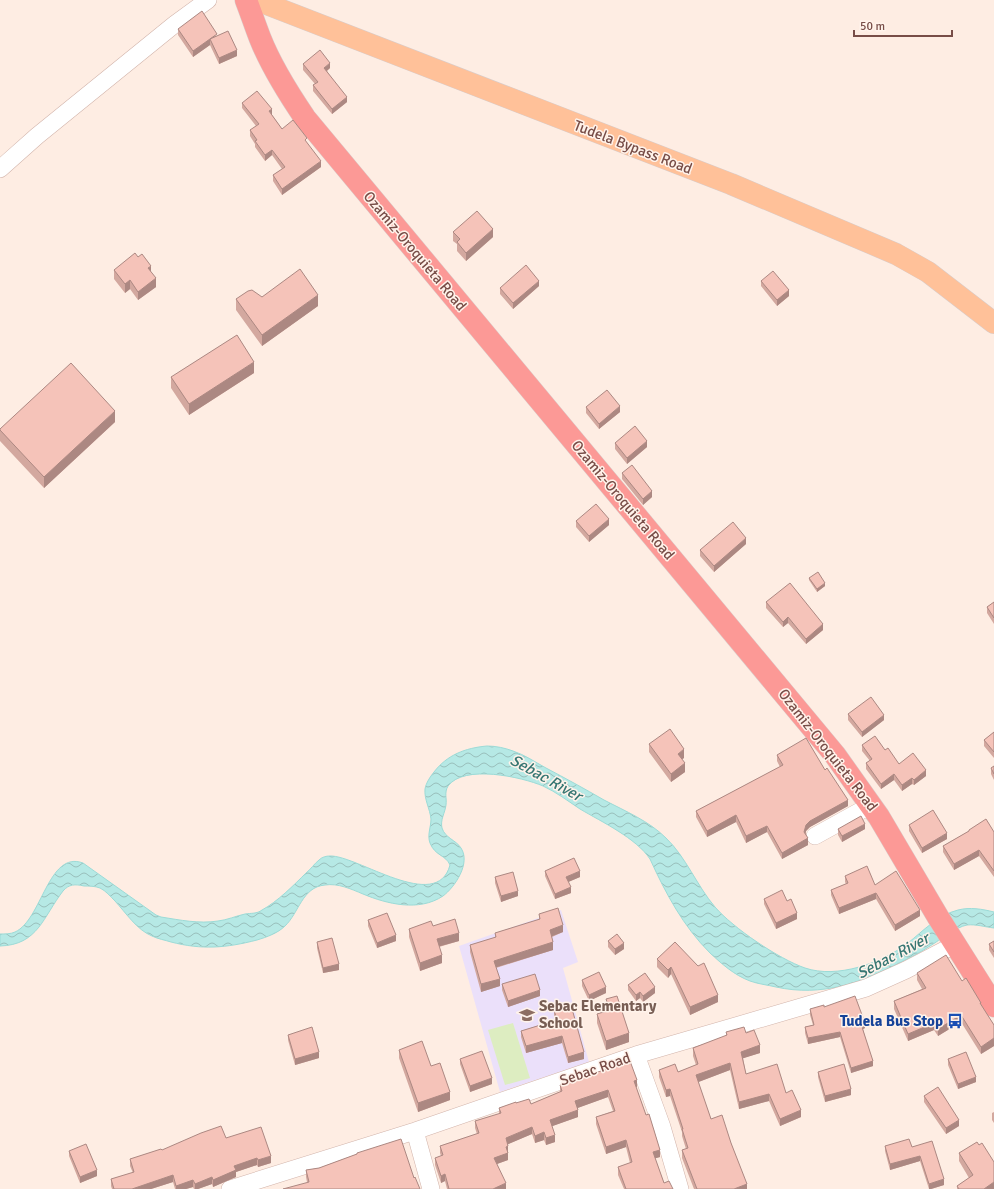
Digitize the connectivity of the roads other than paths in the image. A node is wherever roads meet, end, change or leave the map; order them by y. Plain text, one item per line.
1 (208, 0) edge
2 (246, 0) edge
3 (256, 0) edge
4 (0, 169) edge
5 (994, 323) edge
6 (871, 806) junction
7 (815, 836) dead end
8 (954, 941) junction
9 (994, 1006) edge
10 (636, 1055) junction
11 (415, 1131) junction
12 (237, 1188) edge
13 (431, 1189) edge
14 (680, 1189) edge

1 - 4 street
2 - 6 highway, Ozamiz-Oroquieta Road
3 - 5 main road, Tudela Bypass Road
6 - 7 street
6 - 8 highway, Ozamiz-Oroquieta Road
8 - 9 highway, Ozamiz-Oroquieta Road
8 - 10 street, Sebac Road
10 - 11 street, Sebac Road
10 - 14 street
11 - 12 street, Sebac Road
11 - 13 street

